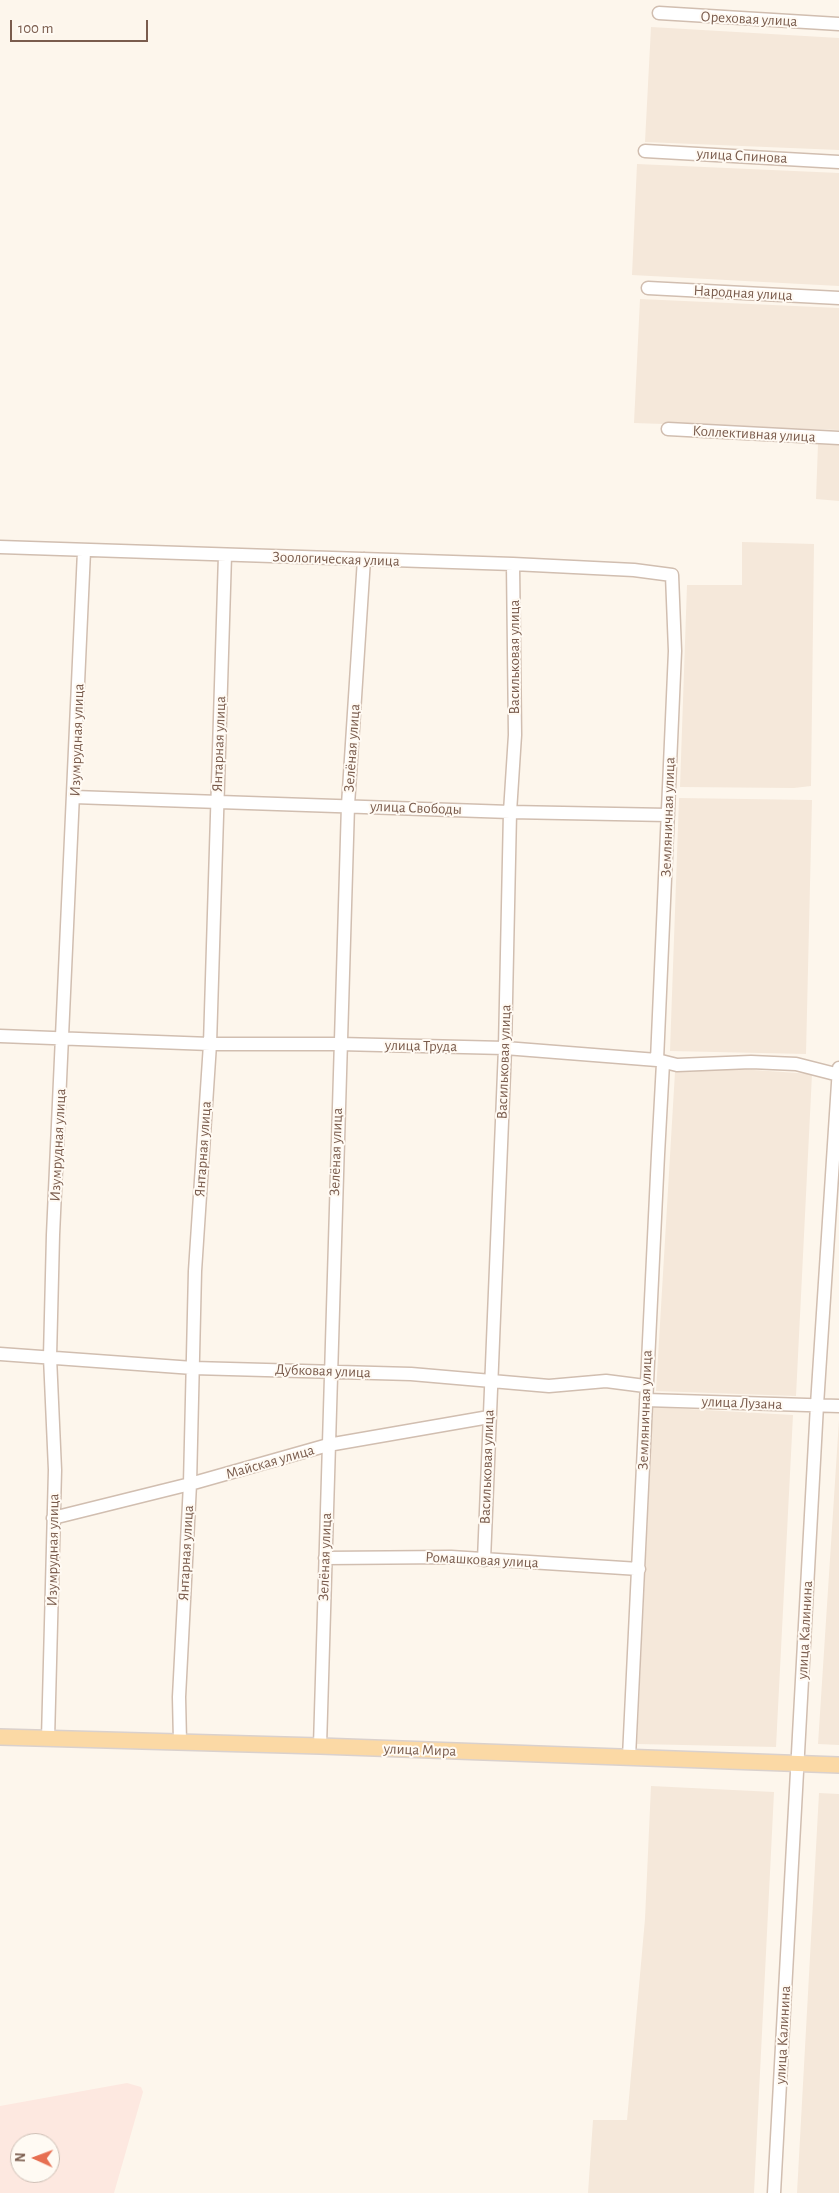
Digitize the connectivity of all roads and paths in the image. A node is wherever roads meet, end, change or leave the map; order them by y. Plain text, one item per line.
1 (659, 14) dead end
2 (839, 24) edge
3 (645, 151) dead end
4 (839, 162) edge
5 (648, 288) dead end
6 (839, 298) edge
7 (668, 430) dead end
8 (839, 438) edge
9 (0, 547) edge
10 (84, 551) junction
11 (225, 555) junction
12 (364, 560) junction
13 (513, 564) junction
14 (672, 575) joint
15 (74, 796) junction
16 (218, 800) junction
17 (348, 805) junction
18 (510, 812) junction
19 (668, 815) junction
20 (0, 1036) edge
21 (64, 1039) junction
22 (210, 1044) junction
23 (339, 1044) junction
24 (504, 1048) junction
25 (660, 1061) junction
26 (839, 1068) edge
27 (839, 1075) edge
28 (0, 1354) edge
29 (50, 1357) junction
30 (192, 1368) junction
31 (330, 1371) junction
32 (491, 1381) junction
33 (645, 1386) junction
34 (646, 1400) junction
35 (817, 1405) junction
36 (839, 1406) edge
37 (489, 1417) junction
38 (328, 1445) junction
39 (190, 1484) junction
40 (54, 1518) junction
41 (325, 1558) junction
42 (484, 1560) junction
43 (639, 1569) junction
44 (0, 1737) edge
45 (48, 1739) junction
46 (180, 1742) junction
47 (320, 1746) junction
48 (629, 1757) junction
49 (797, 1763) junction
50 (839, 1765) edge
51 (774, 2193) edge

1 - 2 street, Ореховая улица
3 - 4 street, улица Спинова
5 - 6 street, Народная улица
7 - 8 street, Коллективная улица
9 - 10 street, Зоологическая улица
10 - 11 street, Зоологическая улица
10 - 15 street, Изумрудная улица
11 - 12 street, Зоологическая улица
11 - 16 street, Янтарная улица
12 - 13 street, Зоологическая улица
12 - 17 street, Зелёная улица
13 - 14 street, Зоологическая улица
13 - 18 street, Васильковая улица
14 - 19 street, Земляничная улица
15 - 16 street, улица Свободы
15 - 21 street, Изумрудная улица
16 - 17 street, улица Свободы
16 - 22 street, Янтарная улица
17 - 18 street, улица Свободы
17 - 23 street, Зелёная улица
18 - 19 street, улица Свободы
18 - 24 street, Васильковая улица
19 - 25 street, Земляничная улица
20 - 21 street, улица Труда
21 - 22 street, улица Труда
21 - 29 street, Изумрудная улица
22 - 23 street, улица Труда
22 - 30 street, Янтарная улица
23 - 24 street, улица Труда
23 - 31 street, Зелёная улица
24 - 25 street, улица Труда
24 - 32 street, Васильковая улица
25 - 27 street, улица Труда
25 - 33 street, Земляничная улица
26 - 27 street, улица Калинина
27 - 35 street, улица Калинина
28 - 29 street, Дубковая улица
29 - 30 street, Дубковая улица
29 - 40 street, Изумрудная улица
30 - 31 street, Дубковая улица
30 - 39 street, Янтарная улица
31 - 32 street, Дубковая улица
31 - 38 street, Зелёная улица
32 - 33 street, Дубковая улица
32 - 37 street, Васильковая улица
33 - 34 street, Земляничная улица
34 - 35 street, улица Лузана
34 - 43 street, Земляничная улица
35 - 36 street, улица Лузана
35 - 49 street, улица Калинина
37 - 38 street, Майская улица
37 - 42 street, Васильковая улица
38 - 39 street, Майская улица
38 - 41 street, Зелёная улица
39 - 40 street, Майская улица
39 - 46 street, Янтарная улица
40 - 45 street, Изумрудная улица
41 - 42 street, Ромашковая улица
41 - 47 street, Зелёная улица
42 - 43 street, Ромашковая улица
43 - 48 street, Земляничная улица
44 - 45 main road, улица Мира
45 - 46 main road, улица Мира
46 - 47 main road, улица Мира
47 - 48 main road, улица Мира
48 - 49 main road, улица Мира
49 - 50 main road, улица Мира
49 - 51 street, улица Калинина

